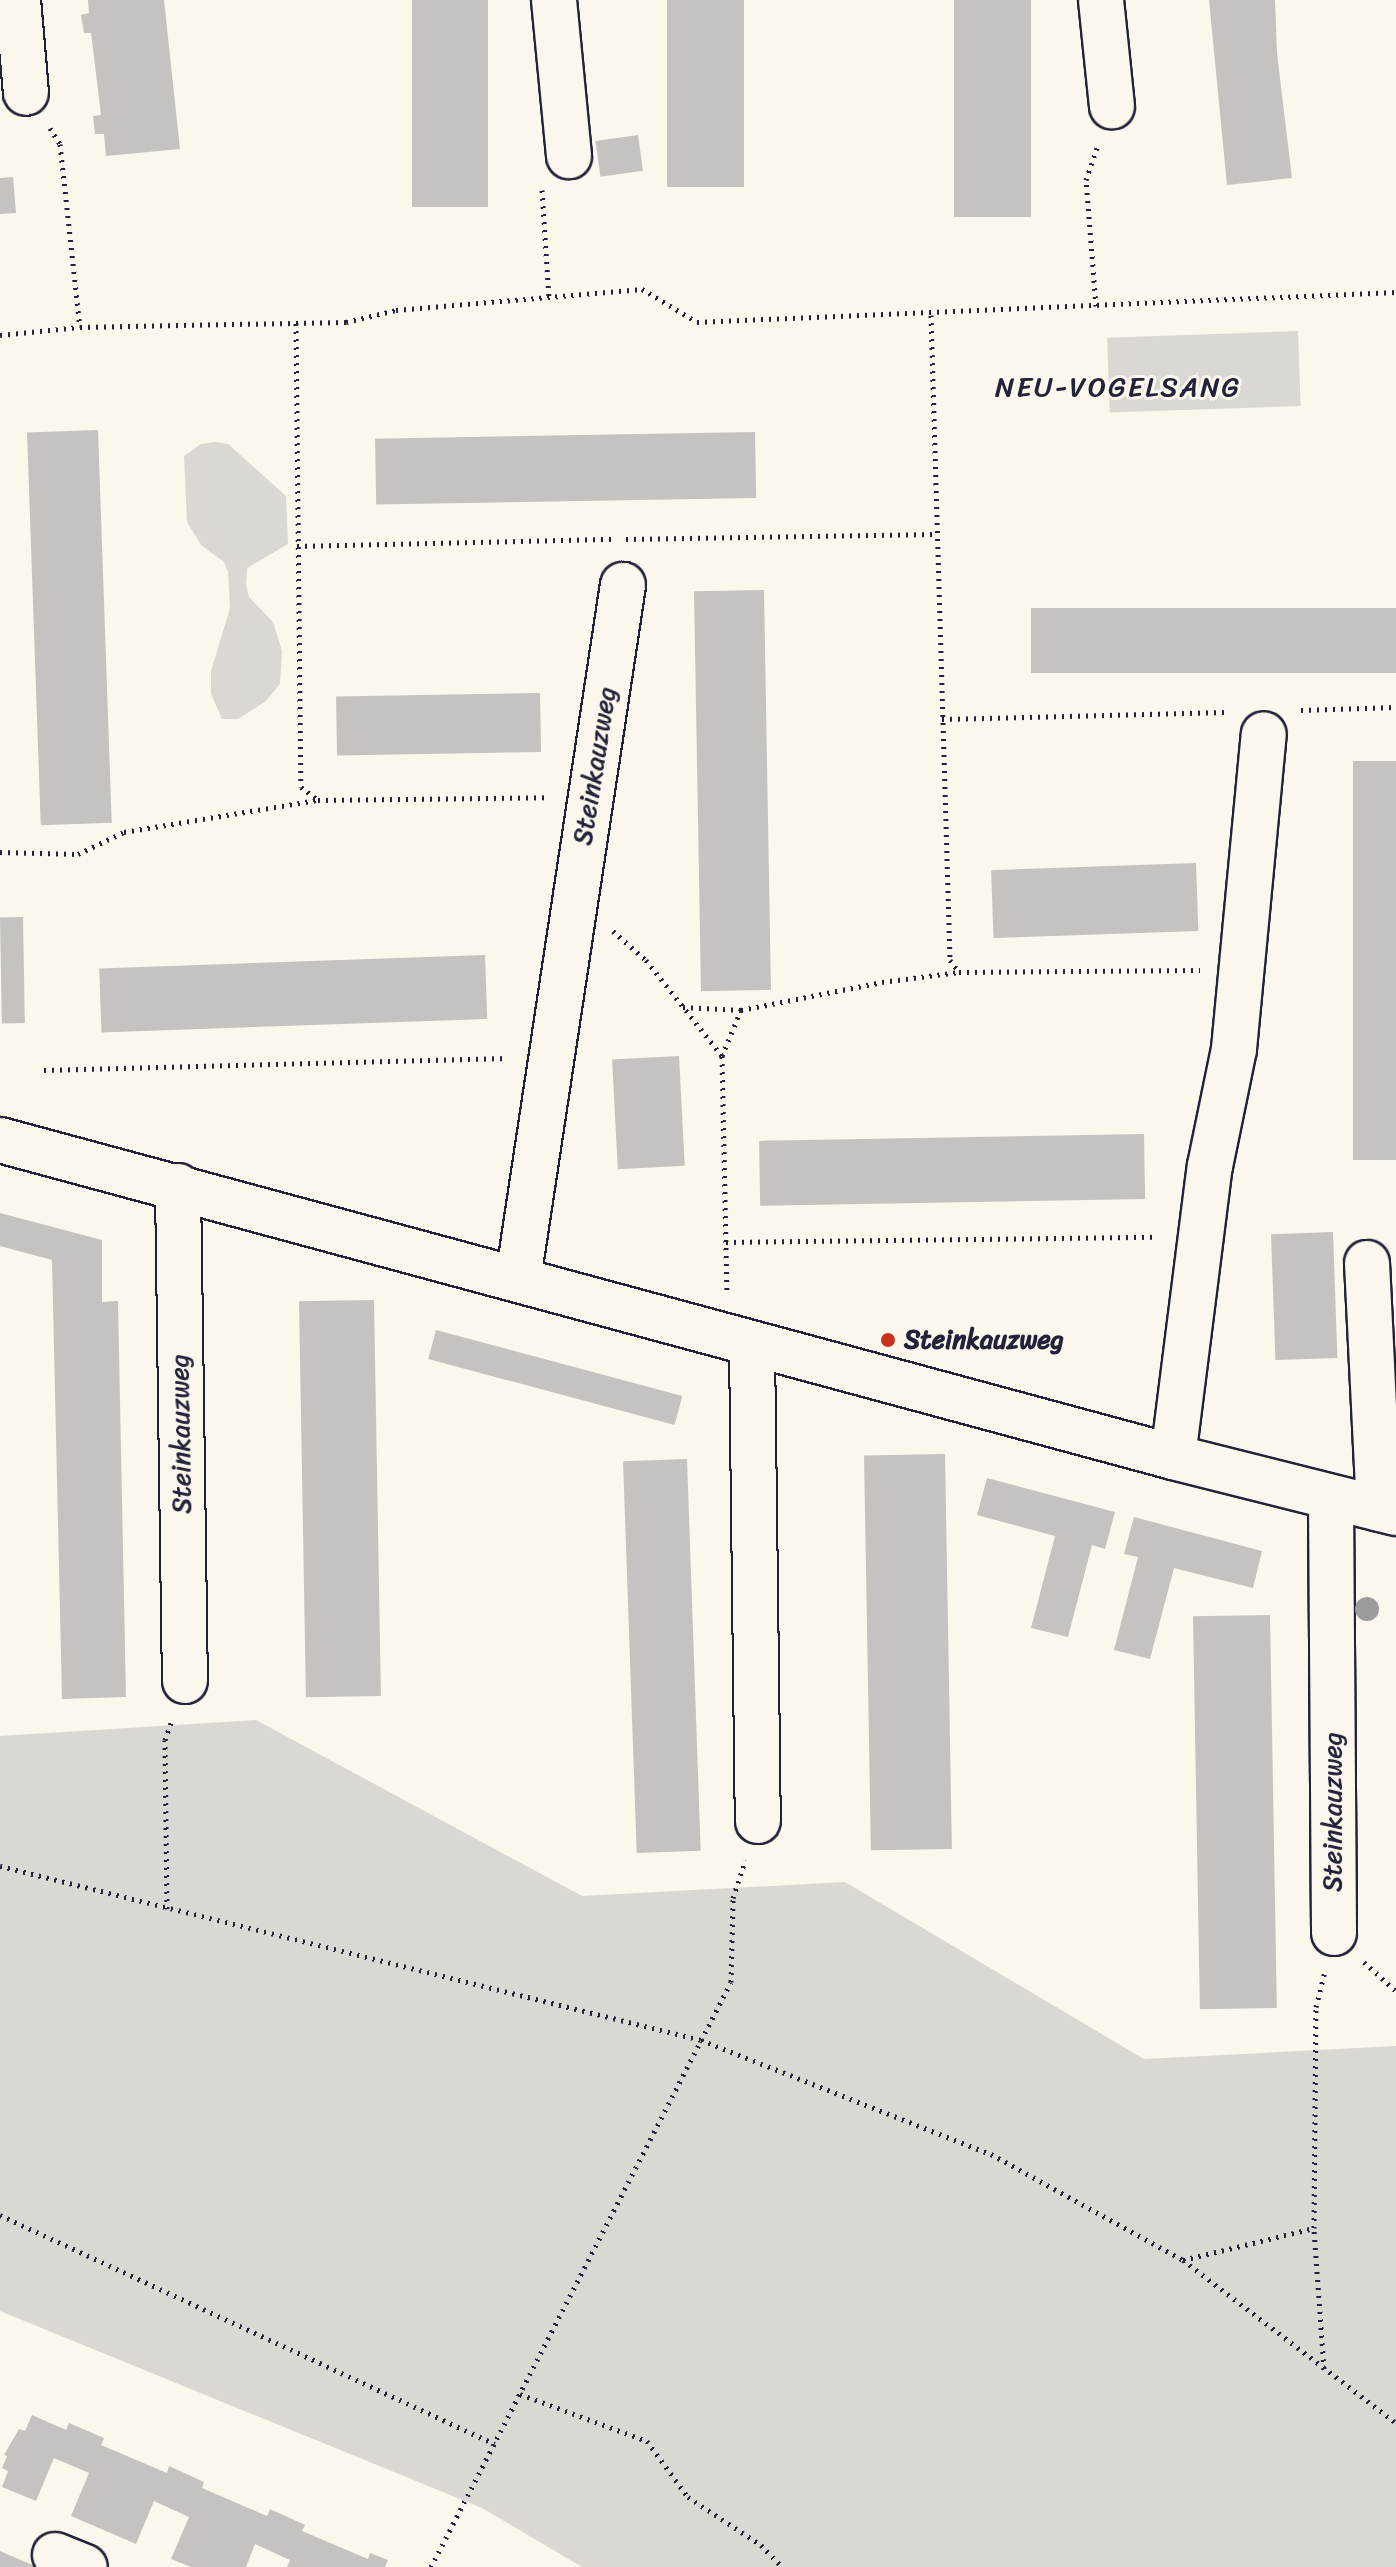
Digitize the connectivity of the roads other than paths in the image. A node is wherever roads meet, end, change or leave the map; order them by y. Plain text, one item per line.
1 (18, 0) edge
2 (554, 0) edge
3 (1101, 0) edge
4 (26, 93) road end
5 (1112, 106) road end
6 (569, 156) road end
7 (623, 585) dead end
8 (1263, 719) road end
9 (0, 1140) edge
10 (178, 1186) junction
11 (1367, 1263) dead end
12 (518, 1279) junction
13 (740, 1340) junction
14 (1173, 1457) junction
15 (1331, 1499) junction
16 (1388, 1511) edge
17 (185, 1681) road end
18 (758, 1821) road end
19 (1334, 1933) road end

1 - 4 street
2 - 6 street
3 - 5 street
7 - 12 street, Steinkauzweg
8 - 14 street
9 - 10 street
10 - 12 street
10 - 17 street, Steinkauzweg
11 - 16 street
12 - 13 street
13 - 14 street
13 - 18 street
14 - 15 street
15 - 16 street
15 - 19 street, Steinkauzweg

